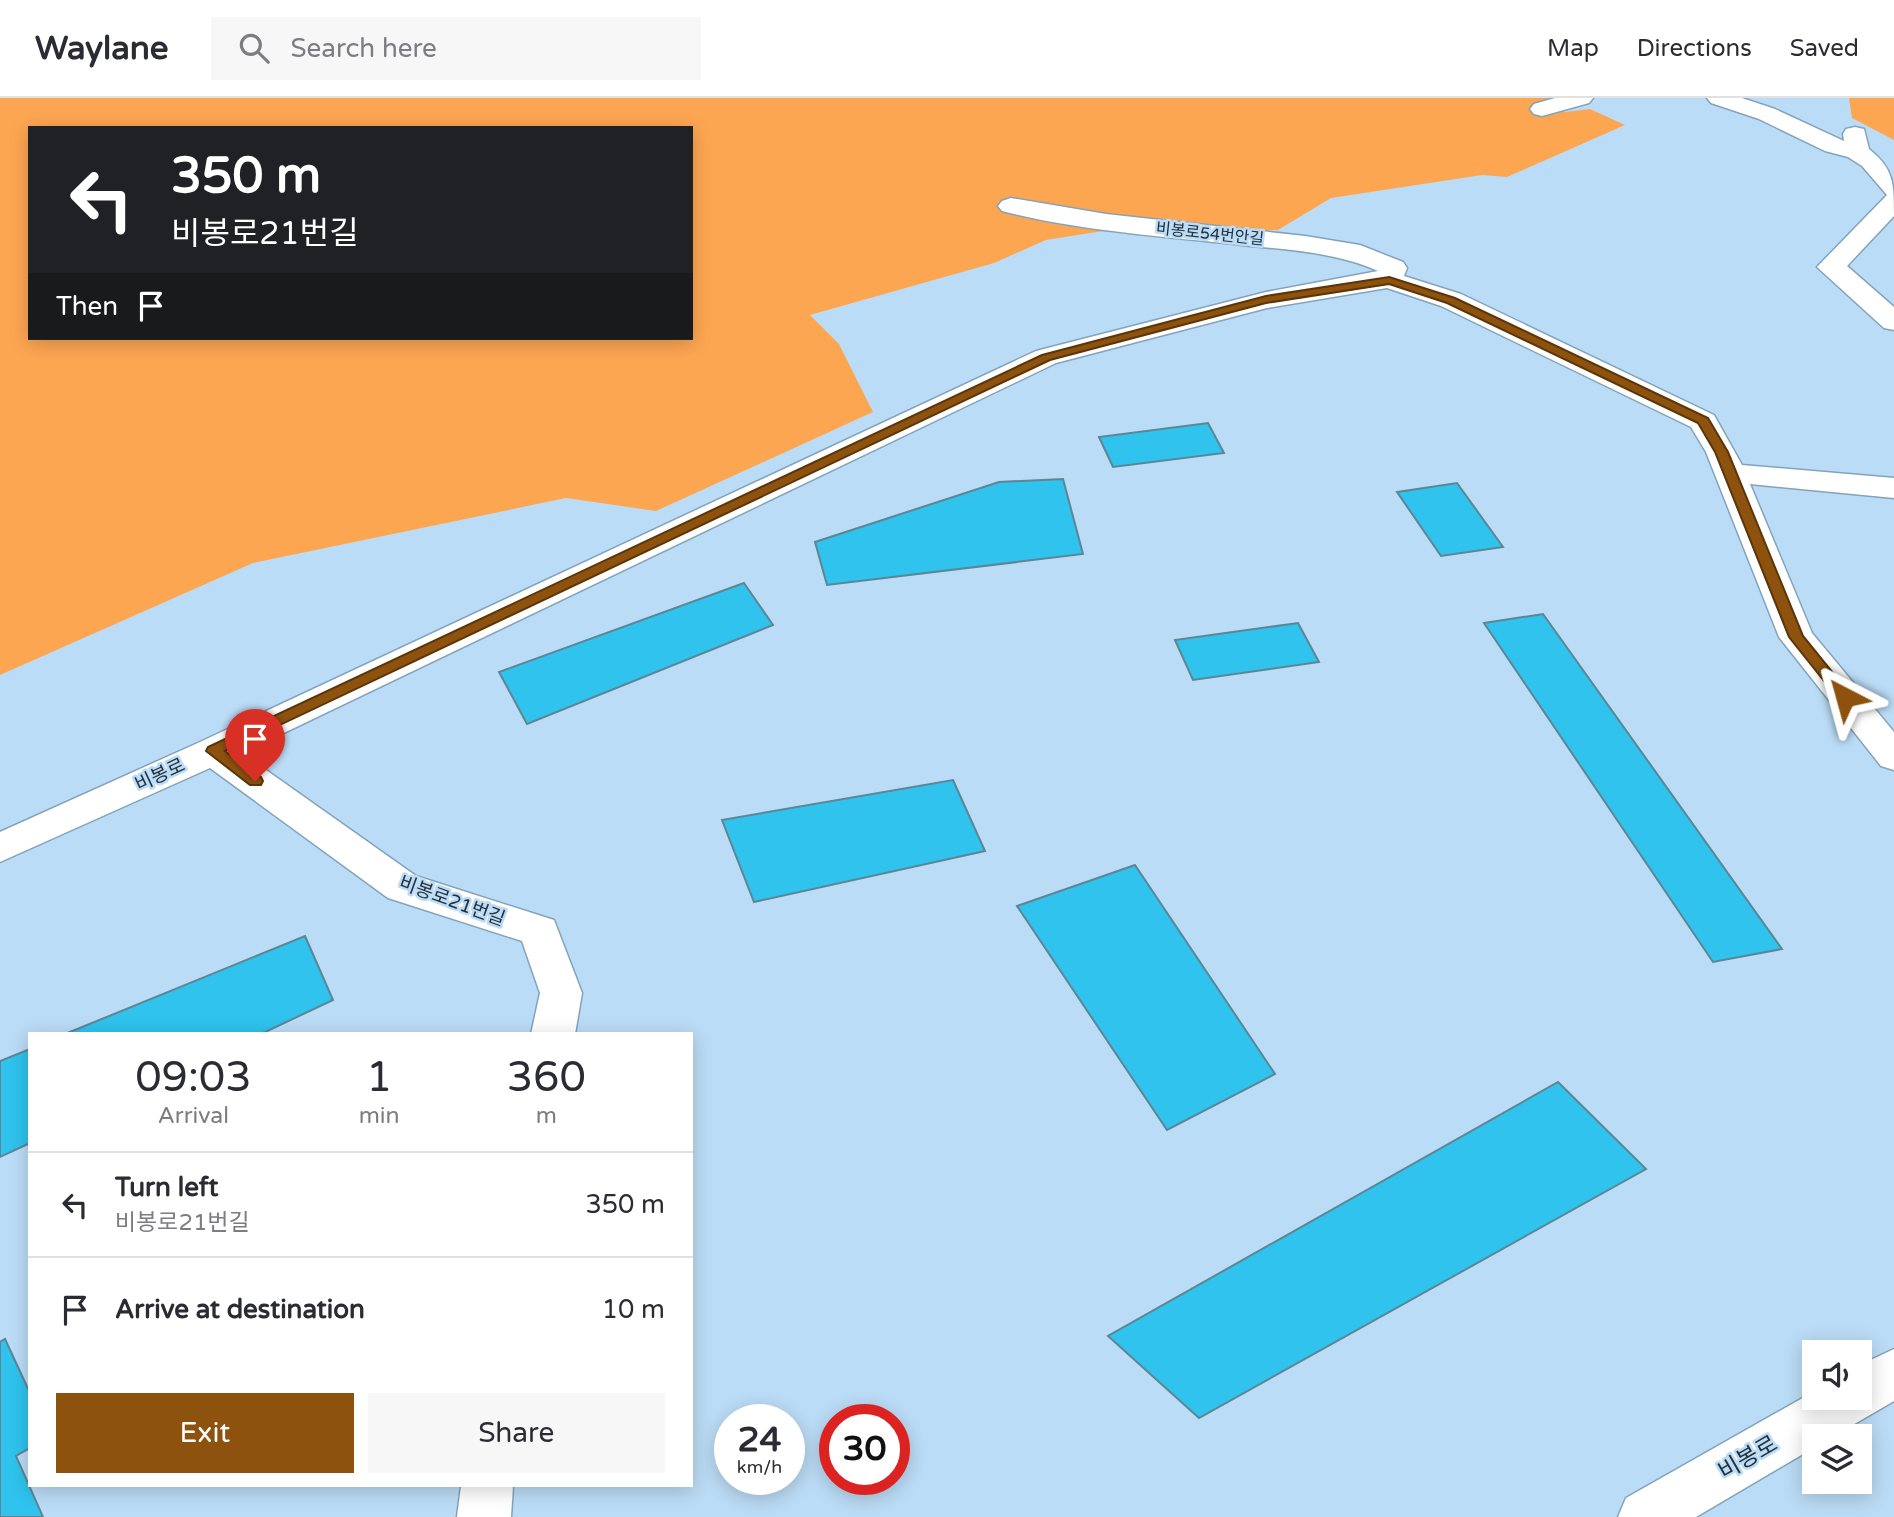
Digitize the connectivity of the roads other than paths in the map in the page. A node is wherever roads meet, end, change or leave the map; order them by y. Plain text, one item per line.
1 (1581, 98) edge
2 (1719, 98) edge
3 (1542, 108) dead end
4 (1894, 190) edge
5 (1894, 201) edge
6 (1011, 206) dead end
7 (1389, 280) junction
8 (1894, 322) edge
9 (1730, 472) junction
10 (1894, 488) edge
11 (213, 751) junction
12 (1894, 757) edge
13 (0, 848) edge
14 (553, 1032) edge
15 (1894, 1373) edge
16 (1872, 1385) edge
17 (1829, 1410) edge
18 (487, 1487) edge
19 (484, 1517) edge
20 (1645, 1517) edge

1 - 3 street
2 - 4 street
5 - 8 street
6 - 7 street, 비봉로54번안길
7 - 9 street, 비봉로
7 - 11 street, 비봉로
9 - 10 street
9 - 12 street, 비봉로
11 - 13 street, 비봉로
11 - 14 street, 비봉로21번길
15 - 16 street
17 - 20 street, 비봉로
18 - 19 street

